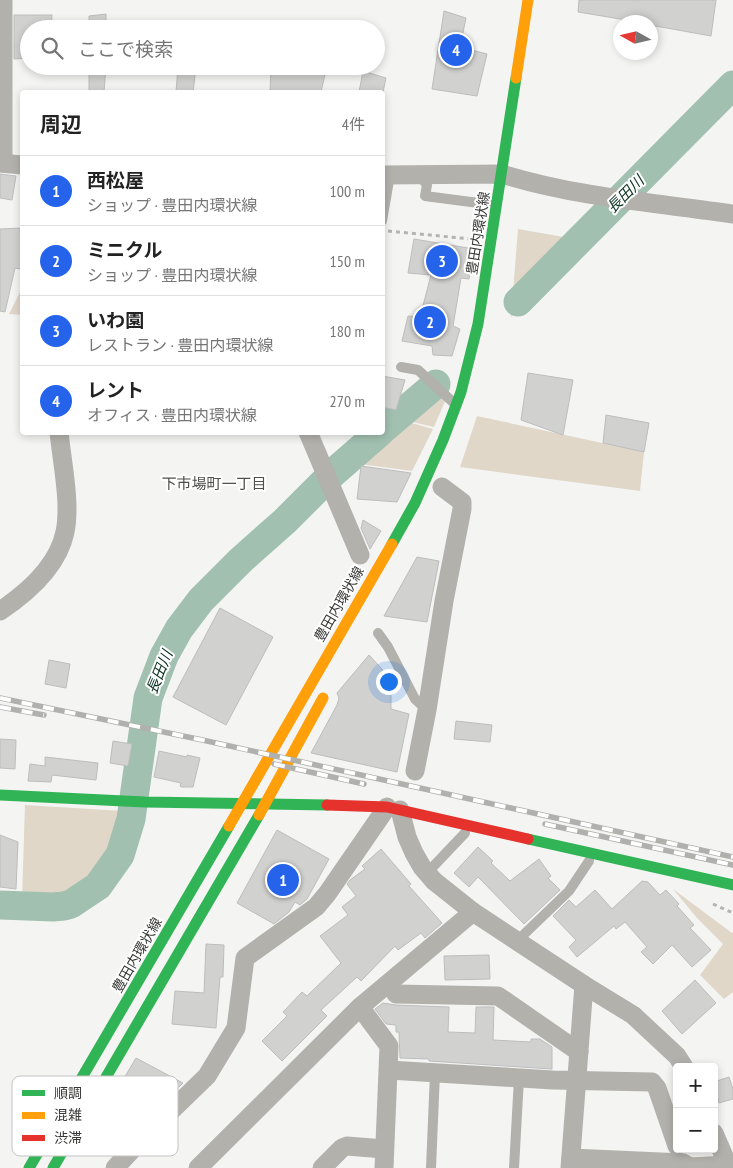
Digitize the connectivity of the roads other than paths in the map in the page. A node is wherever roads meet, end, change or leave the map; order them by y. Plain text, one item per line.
1 (3, 0) edge
2 (528, 0) edge
3 (2, 163) edge
4 (20, 166) edge
5 (386, 175) edge
6 (419, 175) junction
7 (515, 178) junction
8 (498, 206) junction
9 (733, 214) edge
10 (402, 368) dead end
11 (452, 401) junction
12 (59, 435) edge
13 (309, 435) edge
14 (442, 487) dead end
15 (360, 555) dead end
16 (0, 610) edge
17 (378, 633) dead end
18 (330, 685) dead end
19 (427, 710) junction
20 (415, 771) dead end
21 (0, 796) edge
22 (243, 803) junction
23 (266, 803) junction
24 (394, 809) junction
25 (465, 833) dead end
26 (589, 861) dead end
27 (428, 873) junction
28 (733, 885) edge
29 (473, 912) junction
30 (517, 941) junction
31 (584, 985) junction
32 (396, 994) dead end
33 (360, 1007) junction
34 (578, 1052) junction
35 (681, 1063) edge
36 (390, 1070) junction
37 (435, 1073) junction
38 (83, 1076) edge
39 (107, 1076) edge
40 (519, 1078) junction
41 (576, 1080) junction
42 (178, 1104) edge
43 (718, 1142) edge
44 (384, 1149) junction
45 (36, 1156) edge
46 (60, 1156) edge
47 (126, 1156) edge
48 (680, 1156) edge
49 (571, 1163) edge
50 (729, 1166) edge
51 (29, 1168) edge
52 (53, 1168) edge
53 (115, 1168) edge
54 (198, 1168) edge
55 (322, 1168) edge
56 (384, 1168) edge
57 (431, 1168) edge
58 (514, 1168) edge

1 - 3 street
2 - 7 street, 豊田内環状線
3 - 4 street
5 - 6 street
6 - 7 street
6 - 8 lane
7 - 8 street, 豊田内環状線
7 - 9 street
8 - 11 street, 豊田内環状線
10 - 11 lane
11 - 22 street, 豊田内環状線
12 - 16 street
13 - 15 street
14 - 19 street
17 - 19 lane
18 - 23 street
19 - 20 street
21 - 22 street
22 - 23 street
22 - 38 street, 豊田内環状線
23 - 24 street
23 - 39 street
24 - 27 street
24 - 28 street
24 - 42 street
25 - 27 lane
26 - 30 lane
27 - 29 street
29 - 30 street
29 - 33 street
30 - 31 street
31 - 34 street
31 - 35 street
32 - 34 street
33 - 36 street
33 - 54 street
34 - 41 street
36 - 37 street
36 - 44 street
37 - 40 street
37 - 57 lane
40 - 41 street
40 - 58 lane
41 - 48 street
41 - 49 street
43 - 50 street
44 - 55 street
44 - 56 street
45 - 51 street, 豊田内環状線
46 - 52 street
47 - 53 street
48 - 49 street
48 - 50 street

